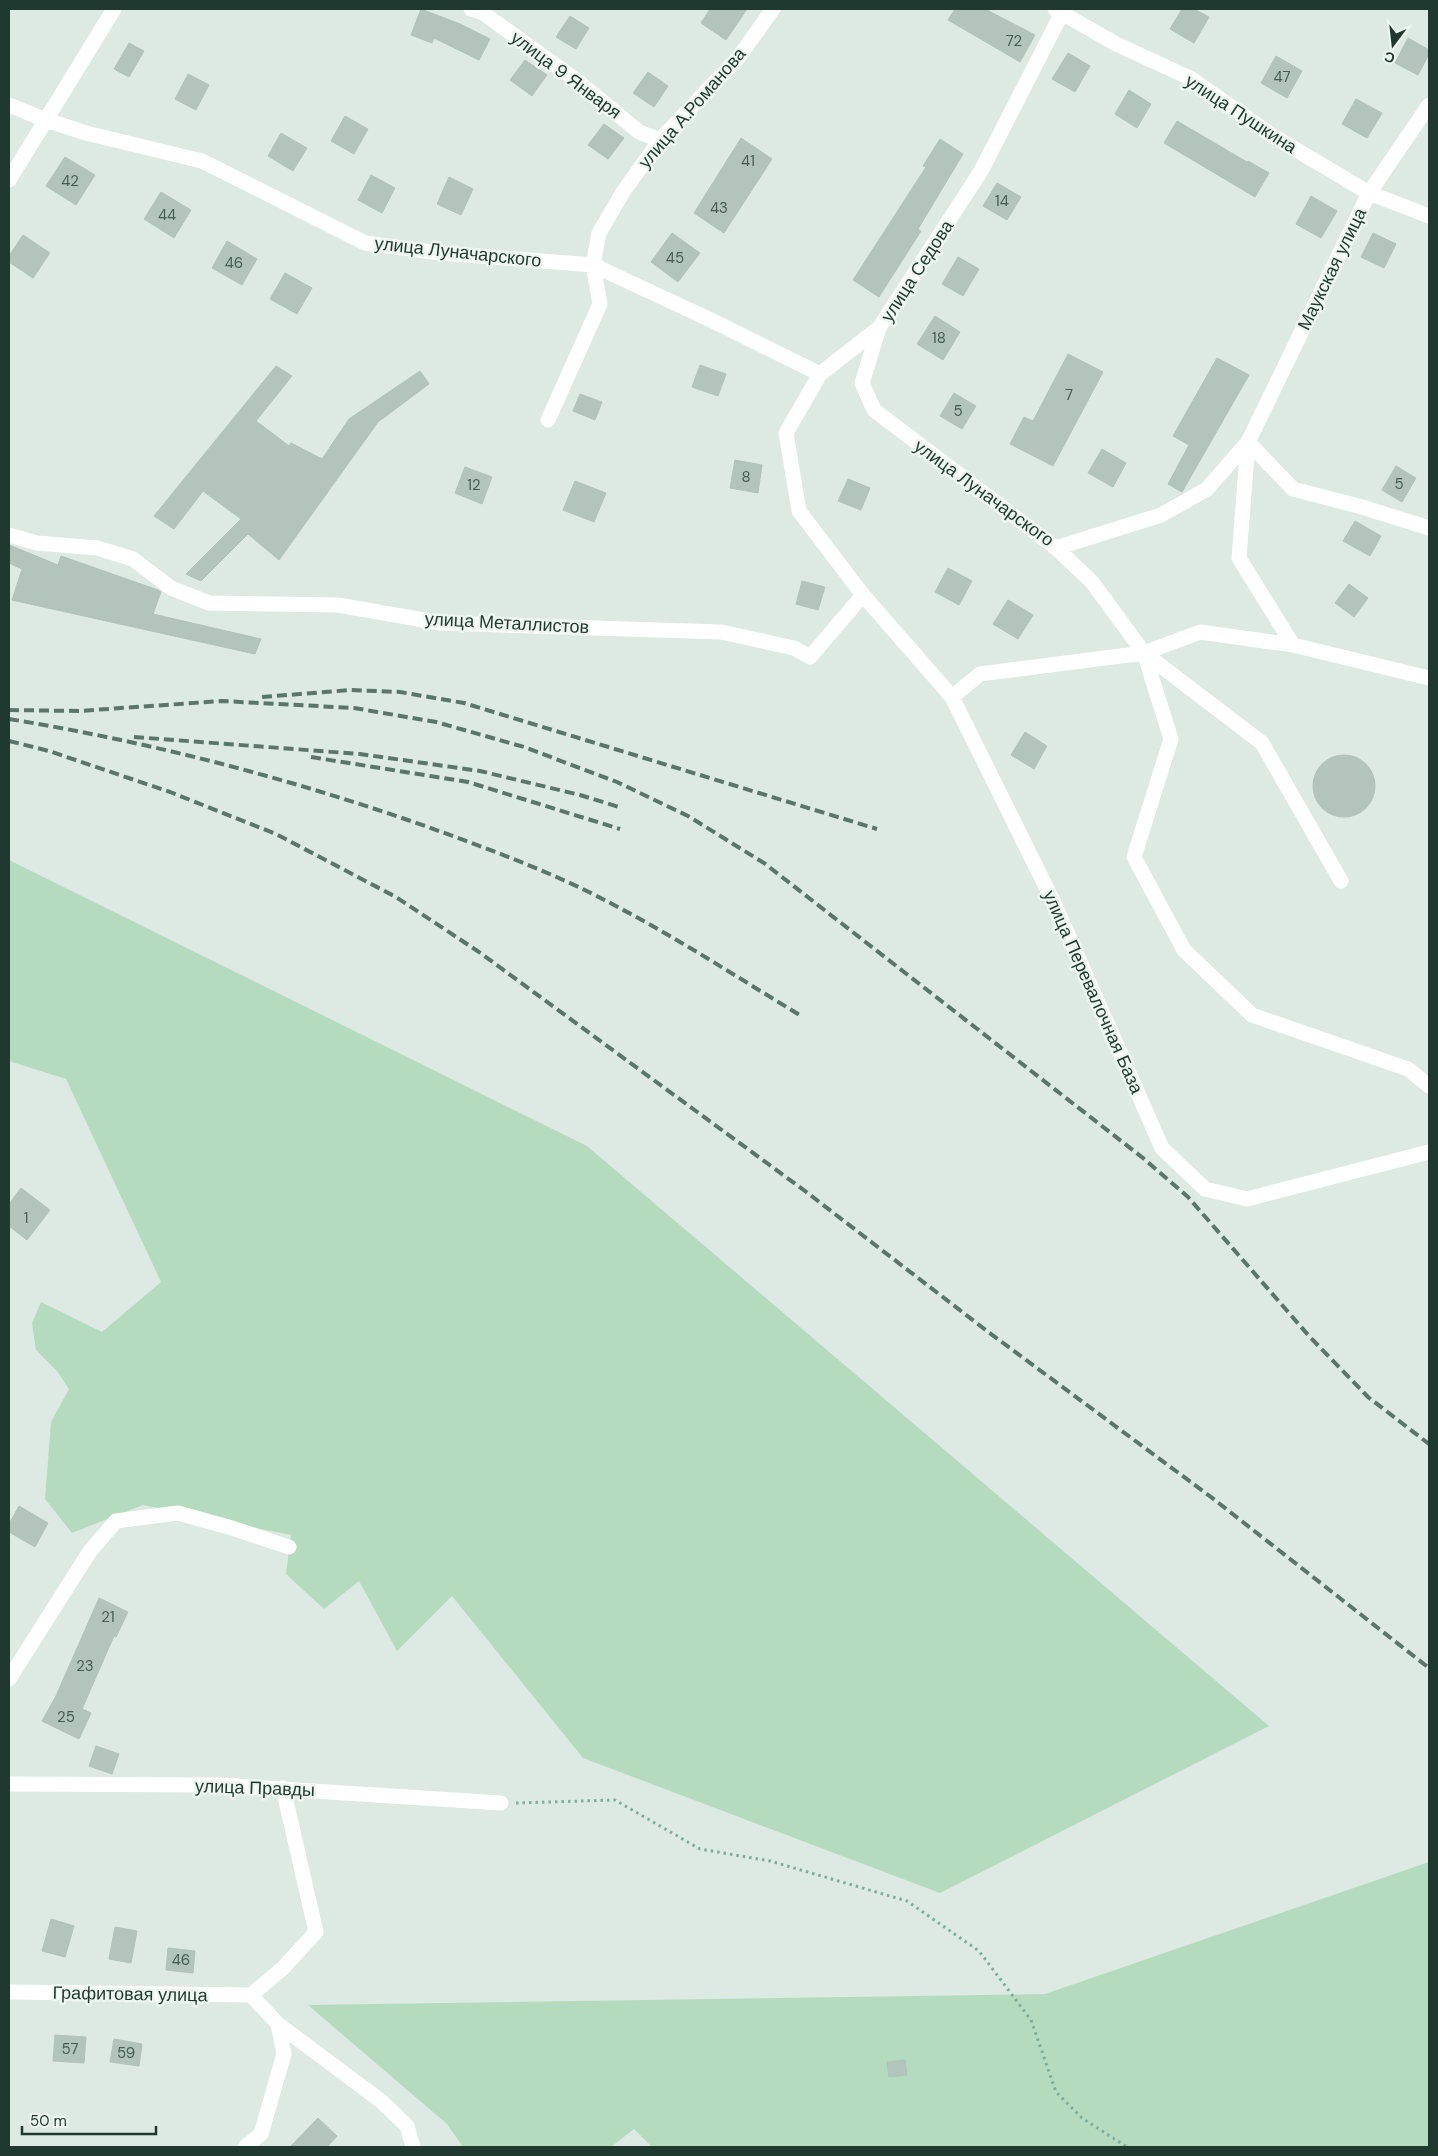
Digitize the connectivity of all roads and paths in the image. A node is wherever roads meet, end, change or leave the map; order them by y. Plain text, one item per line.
1 (114, 9) edge
2 (471, 9) edge
3 (773, 9) edge
4 (1060, 10) edge
5 (9, 105) edge
6 (1429, 105) edge
7 (46, 120) junction
8 (660, 140) junction
9 (9, 180) edge
10 (1369, 193) junction
11 (1429, 216) edge
12 (593, 264) junction
13 (879, 328) junction
14 (820, 374) junction
15 (548, 420) dead end
16 (1248, 442) junction
17 (1429, 528) edge
18 (9, 535) edge
19 (1056, 548) junction
20 (863, 595) junction
21 (1293, 645) junction
22 (1144, 653) junction
23 (1429, 678) edge
24 (952, 697) junction
25 (1341, 881) dead end
26 (1429, 1086) edge
27 (1429, 1152) edge
28 (289, 1547) dead end
29 (9, 1679) edge
30 (9, 1784) edge
31 (283, 1788) junction
32 (501, 1803) joint
33 (9, 1992) edge
34 (251, 1995) junction
35 (278, 2024) junction
36 (245, 2147) edge
37 (413, 2147) edge
38 (1127, 2147) edge

1 - 7 street
2 - 8 street, улица 9 Января
3 - 8 street, улица А.Романова
4 - 10 street, улица Пушкина
4 - 13 street, улица Седова
5 - 7 street, улица Луначарского
6 - 10 street, Маукская улица
7 - 9 street
7 - 12 street, улица Луначарского
8 - 12 street, улица А.Романова
10 - 11 street, улица Пушкина
10 - 16 street, Маукская улица
12 - 14 street, улица Луначарского
12 - 15 street
13 - 14 street, улица Седова
13 - 19 street, улица Луначарского
14 - 20 street, улица Седова
16 - 17 street
16 - 19 street, улица Луначарского
16 - 21 street
18 - 20 street, улица Металлистов
19 - 22 street
20 - 24 street, улица Перевалочная База
21 - 22 street
21 - 23 street
22 - 24 street
22 - 25 street
22 - 26 street
24 - 27 street, улица Перевалочная База
28 - 29 street
30 - 31 street, улица Правды
31 - 32 street, улица Правды
31 - 34 street
32 - 38 path
33 - 34 street, Графитовая улица
34 - 35 street
35 - 36 street
35 - 37 street

